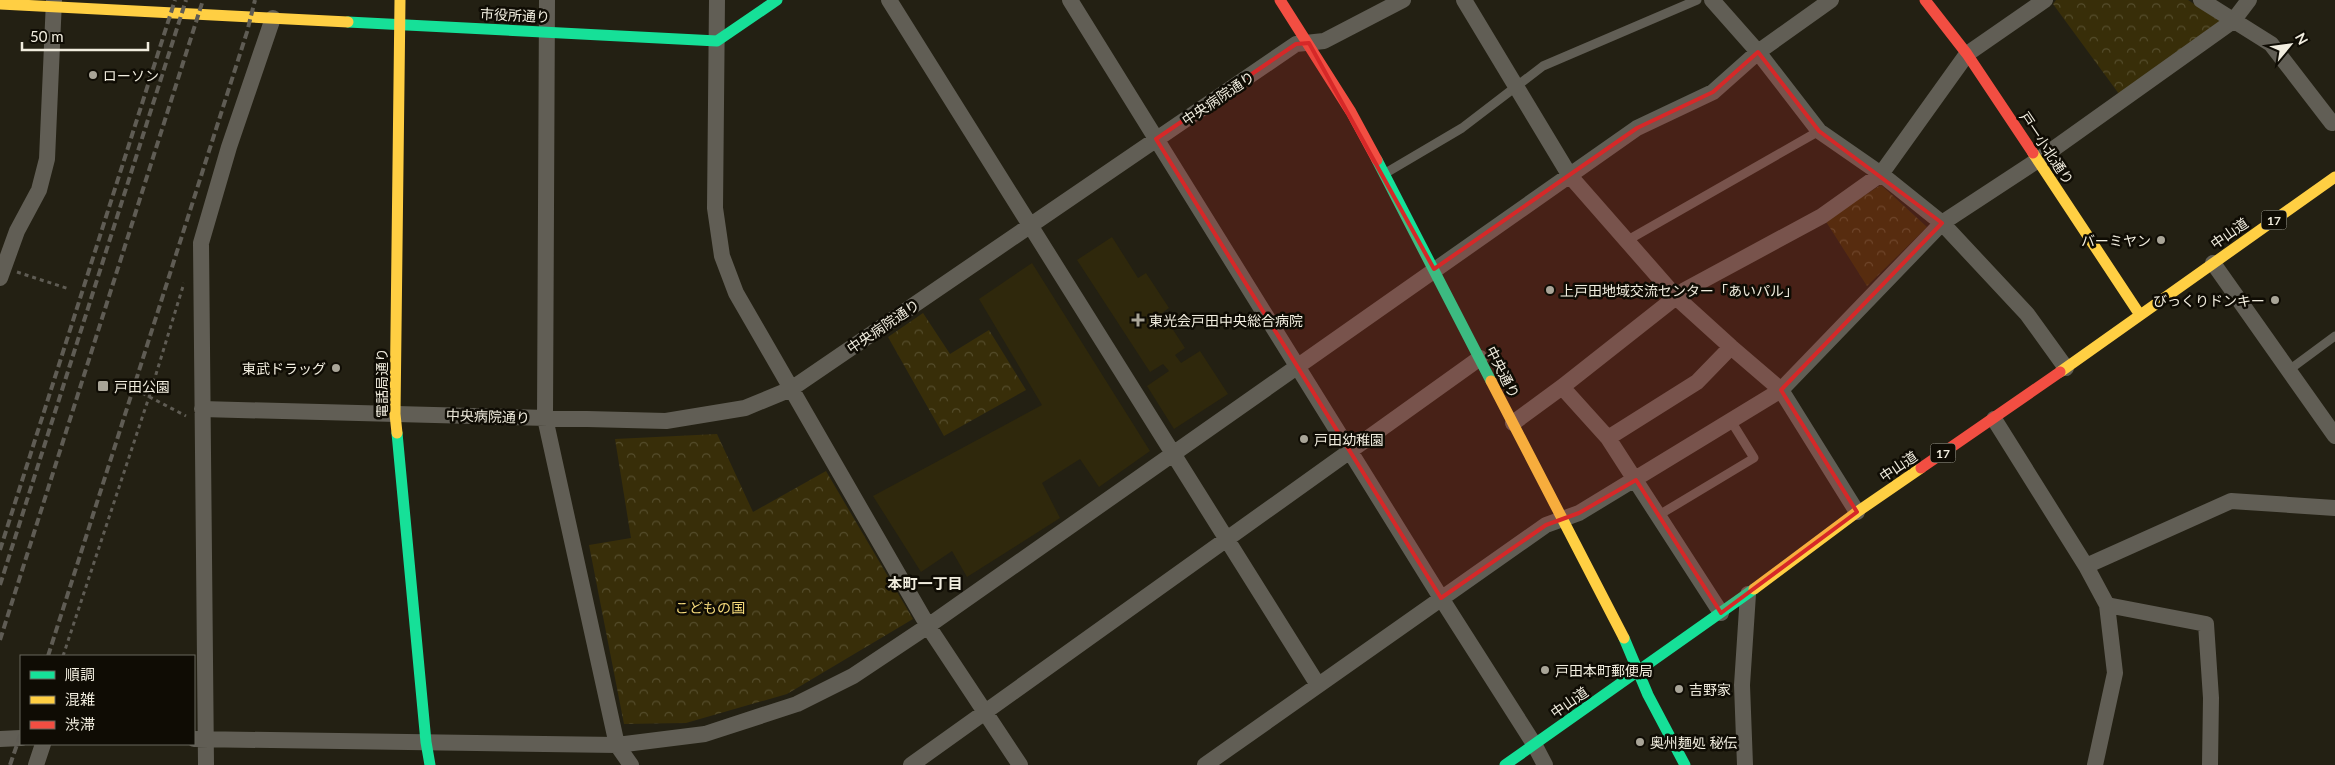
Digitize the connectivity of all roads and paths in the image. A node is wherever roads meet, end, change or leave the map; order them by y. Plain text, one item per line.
1 (400, 0) edge
2 (547, 0) edge
3 (717, 0) edge
4 (777, 0) edge
5 (889, 0) edge
6 (1070, 0) edge
7 (1280, 0) edge
8 (1403, 0) edge
9 (1464, 0) edge
10 (1697, 0) edge
11 (1712, 0) edge
12 (1831, 0) edge
13 (1925, 0) edge
14 (2045, 0) edge
15 (2201, 0) edge
16 (2249, 0) edge
17 (54, 3) edge
18 (0, 4) edge
19 (105, 5) edge
20 (273, 18) junction
21 (2233, 21) junction
22 (400, 24) junction
23 (547, 31) junction
24 (717, 41) junction
25 (1309, 43) junction
26 (1758, 52) junction
27 (1967, 54) junction
28 (1515, 88) junction
29 (2332, 123) dead end
30 (1819, 131) junction
31 (1156, 140) junction
32 (2038, 160) junction
33 (1384, 174) junction
34 (1882, 174) junction
35 (1570, 176) junction
36 (2335, 177) edge
37 (1942, 223) junction
38 (1030, 226) junction
39 (1628, 240) junction
40 (2213, 263) junction
41 (1434, 269) junction
42 (6, 274) edge
43 (184, 282) dead end
44 (69, 289) dead end
45 (1677, 298) junction
46 (2140, 316) junction
47 (2335, 336) edge
48 (1731, 347) junction
49 (1480, 358) junction
50 (1296, 366) junction
51 (2066, 368) junction
52 (2289, 370) junction
53 (1562, 387) junction
54 (791, 389) junction
55 (1781, 390) junction
56 (142, 394) dead end
57 (149, 397) junction
58 (195, 413) junction
59 (395, 414) junction
60 (545, 418) junction
61 (1994, 419) junction
62 (1731, 421) junction
63 (1513, 422) junction
64 (2335, 436) edge
65 (1608, 438) junction
66 (1349, 450) junction
67 (1173, 453) junction
68 (1636, 480) junction
69 (2335, 508) edge
70 (1858, 512) junction
71 (1659, 515) junction
72 (1562, 519) junction
73 (1226, 538) junction
74 (2086, 566) junction
75 (1748, 594) junction
76 (1441, 598) junction
77 (2107, 605) junction
78 (1721, 613) junction
79 (928, 626) junction
80 (63, 655) edge
81 (1639, 672) junction
82 (1318, 686) junction
83 (984, 713) junction
84 (20, 738) edge
85 (0, 739) edge
86 (199, 739) edge
87 (426, 742) junction
88 (1534, 744) junction
89 (43, 745) edge
90 (617, 745) junction
91 (36, 765) edge
92 (206, 765) edge
93 (430, 765) edge
94 (631, 765) edge
95 (911, 765) edge
96 (1020, 765) edge
97 (1205, 765) edge
98 (1505, 765) edge
99 (1545, 765) edge
100 (1685, 765) edge
101 (1745, 765) edge
102 (2095, 765) edge
103 (2210, 765) edge

1 - 22 main road, 電話局通り
2 - 23 street
3 - 24 street
4 - 24 main road
5 - 38 street
6 - 31 street
7 - 25 main road, 中央通り
8 - 25 street, 中央病院通り
9 - 28 street
10 - 28 lane
11 - 26 street
12 - 26 street
13 - 27 main road, 戸一小北通り
14 - 27 street
15 - 21 street
16 - 21 street
17 - 18 main road, 市役所通り
17 - 19 main road, 市役所通り
17 - 42 street
19 - 20 main road, 市役所通り
20 - 22 main road, 市役所通り
20 - 58 street
21 - 29 street
21 - 32 street
22 - 23 main road, 市役所通り
22 - 59 main road, 電話局通り
23 - 24 main road, 市役所通り
23 - 60 street
24 - 54 street
25 - 31 street, 中央病院通り
25 - 33 main road, 中央通り
26 - 30 street
26 - 35 street
27 - 32 main road, 戸一小北通り
27 - 34 street
28 - 33 lane
28 - 35 street
30 - 34 street
30 - 39 lane
31 - 38 street, 中央病院通り
31 - 50 street
32 - 37 street
32 - 46 main road, 戸一小北通り
33 - 41 main road, 中央通り
34 - 37 street
34 - 45 street
35 - 39 street
35 - 41 street
36 - 40 main road, 中山道 / 17
37 - 51 street
37 - 55 street
38 - 54 street, 中央病院通り
38 - 67 street
39 - 45 street
40 - 46 main road, 中山道 / 17
40 - 52 street
41 - 49 main road, 中央通り
41 - 50 street
42 - 44 path
43 - 57 path
45 - 48 street
45 - 53 street
46 - 51 main road, 中山道 / 17
47 - 52 lane
48 - 55 street
48 - 65 street
49 - 63 main road, 中央通り
49 - 66 street
50 - 66 street
50 - 67 street
51 - 61 main road, 中山道 / 17
52 - 64 street
53 - 63 street
53 - 65 street
54 - 60 street, 中央病院通り
54 - 79 street
55 - 62 street
55 - 70 street
56 - 57 path
57 - 58 path
57 - 80 path
58 - 59 street, 中央病院通り
58 - 86 street
59 - 60 street, 中央病院通り
59 - 87 main road, 電話局通り
60 - 90 street
61 - 70 main road, 中山道 / 17
61 - 74 street
62 - 68 street
62 - 71 lane
63 - 72 main road, 中央通り
65 - 68 street
66 - 73 street
66 - 76 street
67 - 73 street
67 - 79 street
68 - 71 street
68 - 72 street
69 - 74 street
70 - 75 main road, 中山道 / 17
71 - 78 street
72 - 76 street
72 - 81 main road, 中央通り
73 - 82 street
73 - 83 street
74 - 77 street
75 - 78 main road, 中山道 / 17
75 - 101 street
76 - 82 street
76 - 88 street
77 - 102 street
77 - 103 street
78 - 81 main road, 中山道 / 17
79 - 83 street
79 - 90 street
81 - 88 main road, 中山道 / 17
81 - 100 main road, 中央通り
82 - 97 street
83 - 95 street
83 - 96 street
84 - 85 street
86 - 87 street
86 - 92 street
87 - 90 street
87 - 93 main road, 電話局通り
88 - 98 main road, 中山道 / 17
88 - 99 street
89 - 91 street
90 - 94 street

